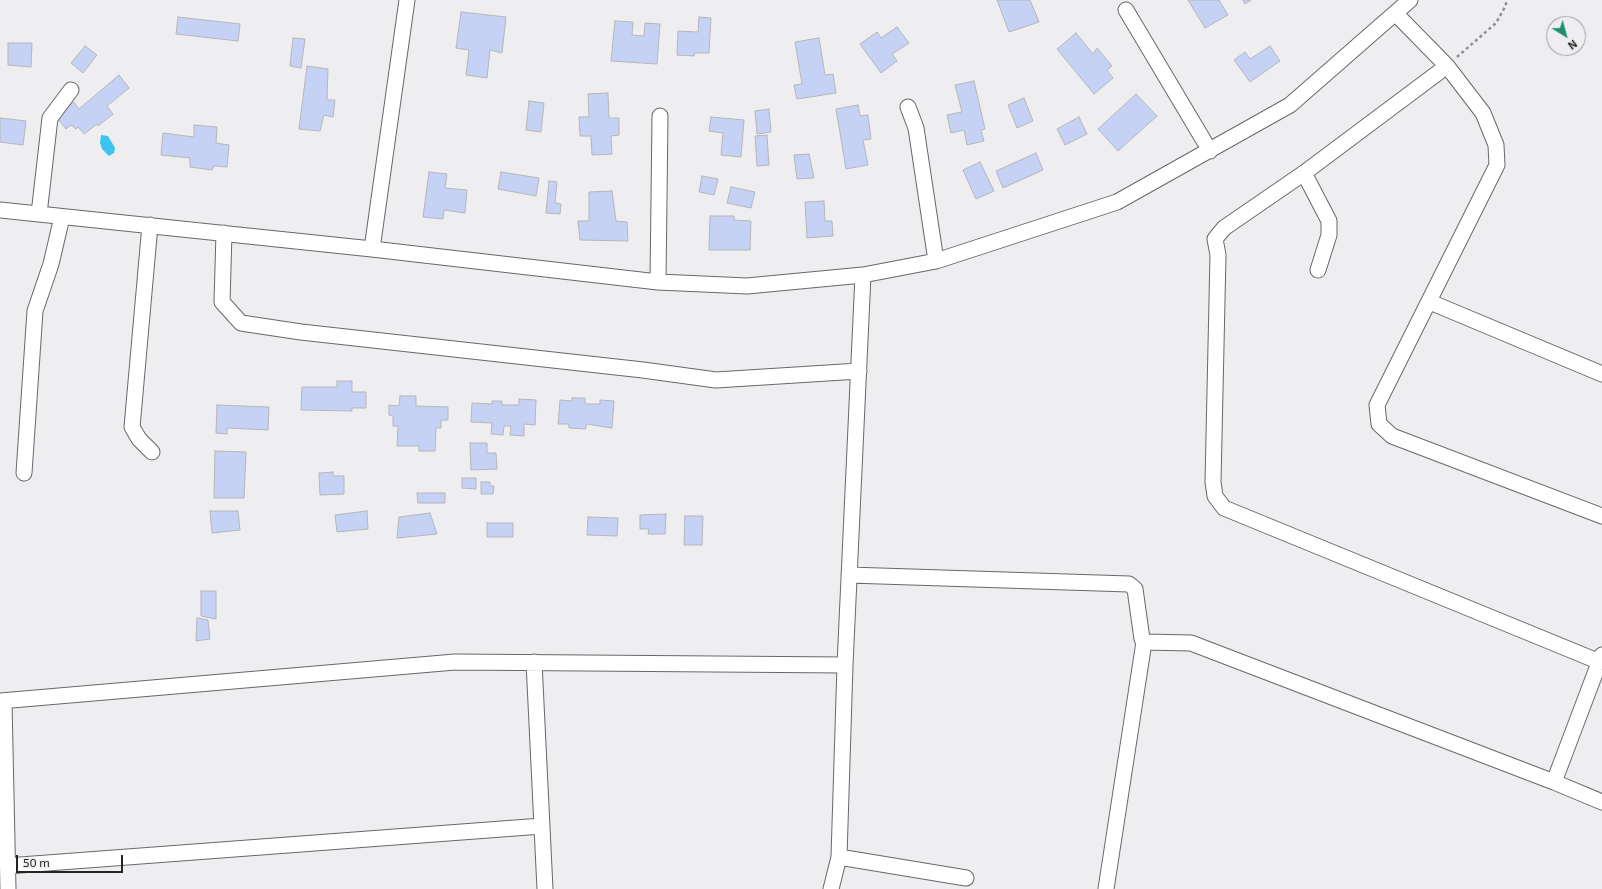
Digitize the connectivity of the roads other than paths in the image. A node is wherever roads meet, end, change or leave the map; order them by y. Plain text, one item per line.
1 (407, 0) edge
2 (1410, 0) edge
3 (1126, 10) dead end
4 (1395, 13) junction
5 (1447, 66) junction
6 (71, 90) dead end
7 (908, 106) dead end
8 (660, 116) dead end
9 (1210, 151) junction
10 (1304, 173) junction
11 (0, 210) edge
12 (39, 214) junction
13 (62, 217) junction
14 (150, 226) junction
15 (224, 233) junction
16 (372, 249) junction
17 (936, 261) junction
18 (1318, 270) dead end
19 (864, 275) junction
20 (658, 282) junction
21 (1430, 302) junction
22 (859, 371) junction
23 (1602, 374) edge
24 (152, 452) dead end
25 (24, 473) dead end
26 (1602, 516) edge
27 (849, 575) junction
28 (1144, 642) junction
29 (1601, 659) edge
30 (534, 662) junction
31 (844, 665) junction
32 (2, 701) edge
33 (1554, 782) junction
34 (1602, 802) edge
35 (542, 826) junction
36 (838, 857) junction
37 (7, 866) junction
38 (966, 878) dead end
39 (8, 889) edge
40 (545, 889) edge
41 (831, 889) edge
42 (1106, 889) edge

1 - 16 street
2 - 4 street
3 - 9 street
4 - 5 street
4 - 9 street
5 - 10 street
5 - 21 street
6 - 12 street
7 - 17 street
8 - 20 street
9 - 17 street
10 - 18 street
10 - 29 street
11 - 12 street
12 - 13 street
13 - 14 street
13 - 25 street
14 - 15 street
14 - 24 street
15 - 16 street
15 - 22 street
16 - 20 street
17 - 19 street
19 - 20 street
19 - 22 street
21 - 23 street
21 - 26 street
22 - 27 street
27 - 28 street
27 - 31 street
28 - 33 street
28 - 42 street
29 - 33 street
30 - 31 street
30 - 32 street
30 - 35 street
31 - 36 street
32 - 37 street
33 - 34 street
35 - 37 street
35 - 40 street
36 - 38 street
36 - 41 street
37 - 39 street

